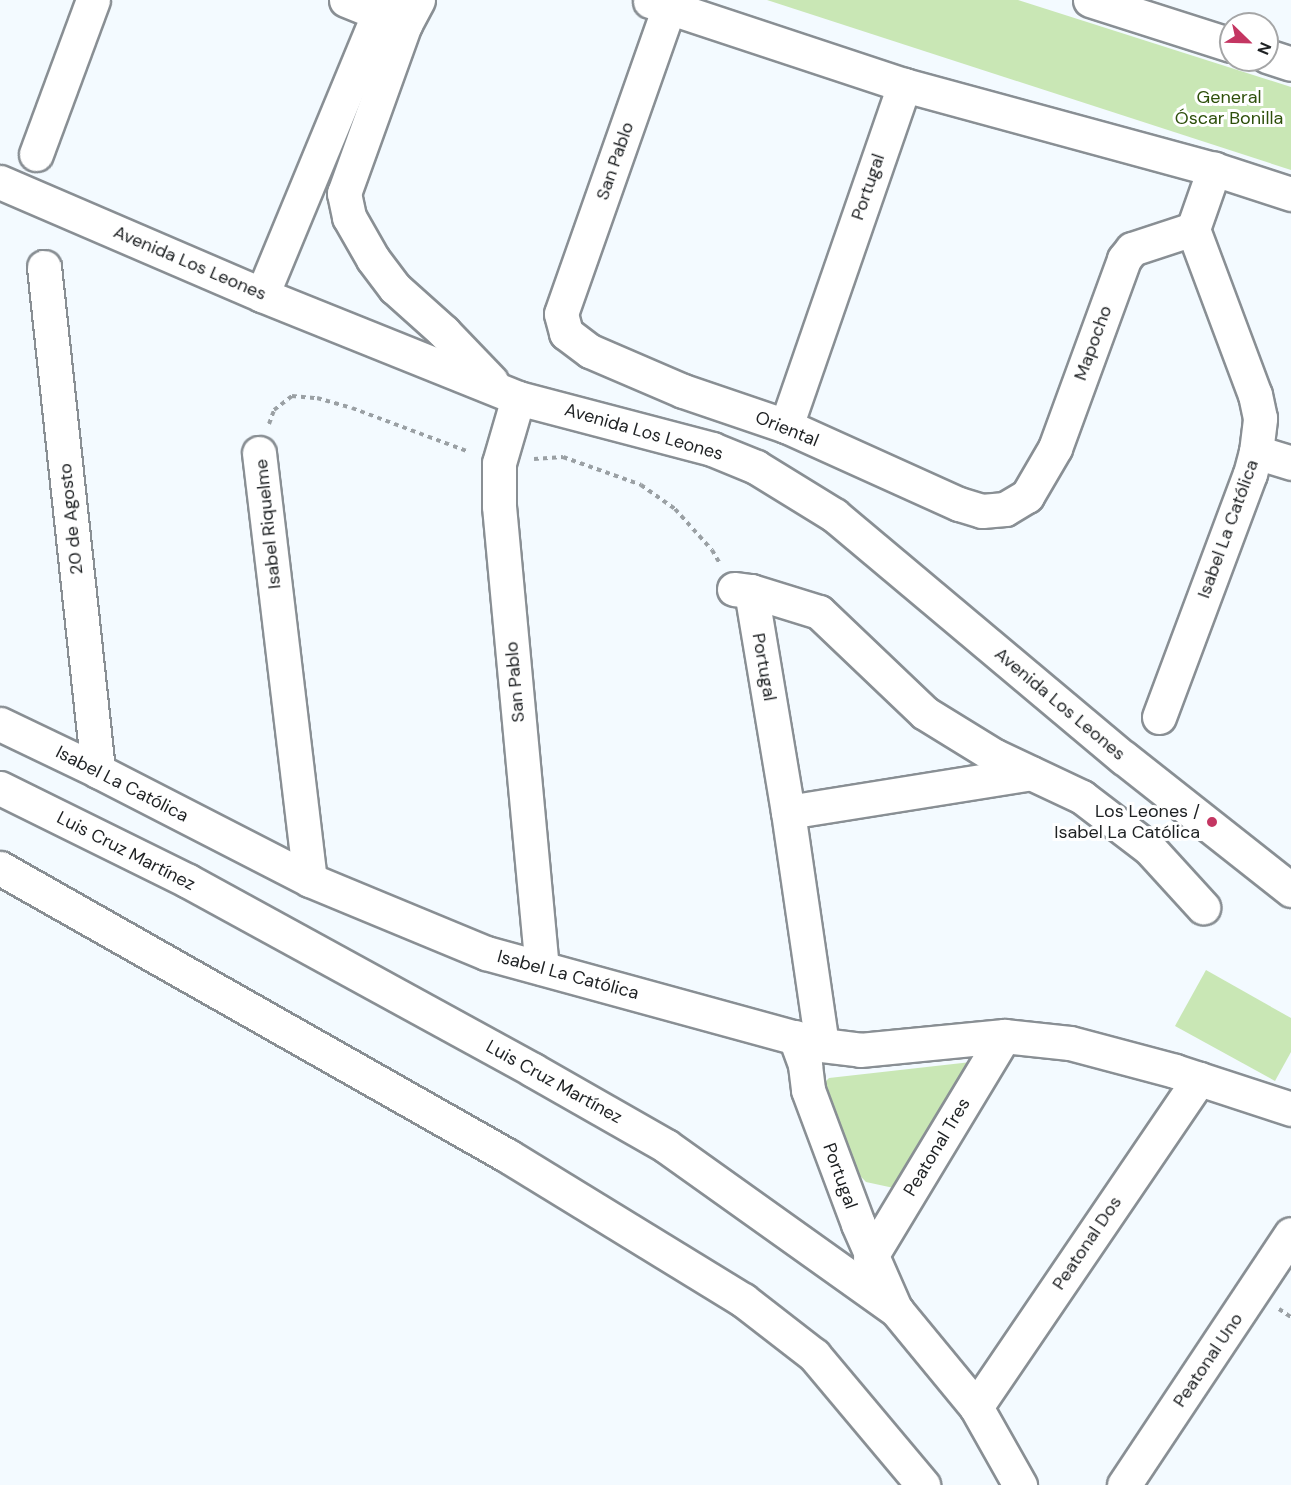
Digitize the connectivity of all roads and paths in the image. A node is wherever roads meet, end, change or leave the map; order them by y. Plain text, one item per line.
1 (93, 0) edge
2 (346, 0) edge
3 (1090, 0) edge
4 (659, 3) edge
5 (397, 10) edge
6 (1219, 41) edge
7 (904, 85) junction
8 (36, 154) dead end
9 (1214, 169) junction
10 (0, 182) edge
11 (1291, 194) edge
12 (1193, 229) junction
13 (44, 267) dead end
14 (262, 295) junction
15 (561, 314) joint
16 (509, 394) junction
17 (786, 426) junction
18 (1256, 452) junction
19 (260, 453) joint
20 (499, 463) junction
21 (1291, 463) edge
22 (1027, 496) joint
23 (742, 590) junction
24 (1159, 717) dead end
25 (0, 724) edge
26 (98, 771) junction
27 (1031, 773) junction
28 (0, 788) edge
29 (788, 813) junction
30 (0, 868) edge
31 (310, 880) junction
32 (1291, 890) edge
33 (1203, 907) dead end
34 (542, 968) junction
35 (1005, 1036) junction
36 (809, 1041) junction
37 (1187, 1075) junction
38 (1291, 1109) edge
39 (1291, 1234) edge
40 (870, 1258) junction
41 (897, 1311) junction
42 (976, 1407) junction
43 (923, 1485) edge
44 (1020, 1485) edge
45 (1124, 1485) edge

1 - 8 street
2 - 5 street
3 - 6 street
4 - 7 street
4 - 15 street, San Pablo
5 - 14 street
5 - 16 street
7 - 9 street
7 - 17 street, Portugal
9 - 11 street
9 - 12 street
10 - 14 street, Avenida Los Leones
12 - 18 street, Isabel La Católica
12 - 22 street, Mapocho
13 - 26 street, 20 de Agosto
14 - 16 street, Avenida Los Leones
15 - 17 street, Oriental
16 - 20 street, San Pablo
16 - 32 street, Avenida Los Leones
17 - 22 street, Oriental
18 - 21 street
18 - 24 street, Isabel La Católica
19 - 20 path, Isabel Riquelme
19 - 31 street, Isabel Riquelme
20 - 23 path
20 - 34 street, San Pablo
23 - 27 street
23 - 29 street, Portugal
25 - 26 street, Isabel La Católica
26 - 31 street, Isabel La Católica
27 - 29 street
27 - 33 street
28 - 41 street, Luis Cruz Martínez
29 - 36 street, Portugal
30 - 43 street
31 - 34 street, Isabel La Católica
34 - 36 street, Isabel La Católica
35 - 36 street, Isabel La Católica
35 - 37 street, Isabel La Católica
35 - 40 street, Peatonal Tres
36 - 40 street, Portugal
37 - 38 street
37 - 42 street, Peatonal Dos
39 - 45 street, Peatonal Uno
40 - 41 street, Portugal
41 - 42 street, Luis Cruz Martínez
42 - 44 street, Luis Cruz Martínez

